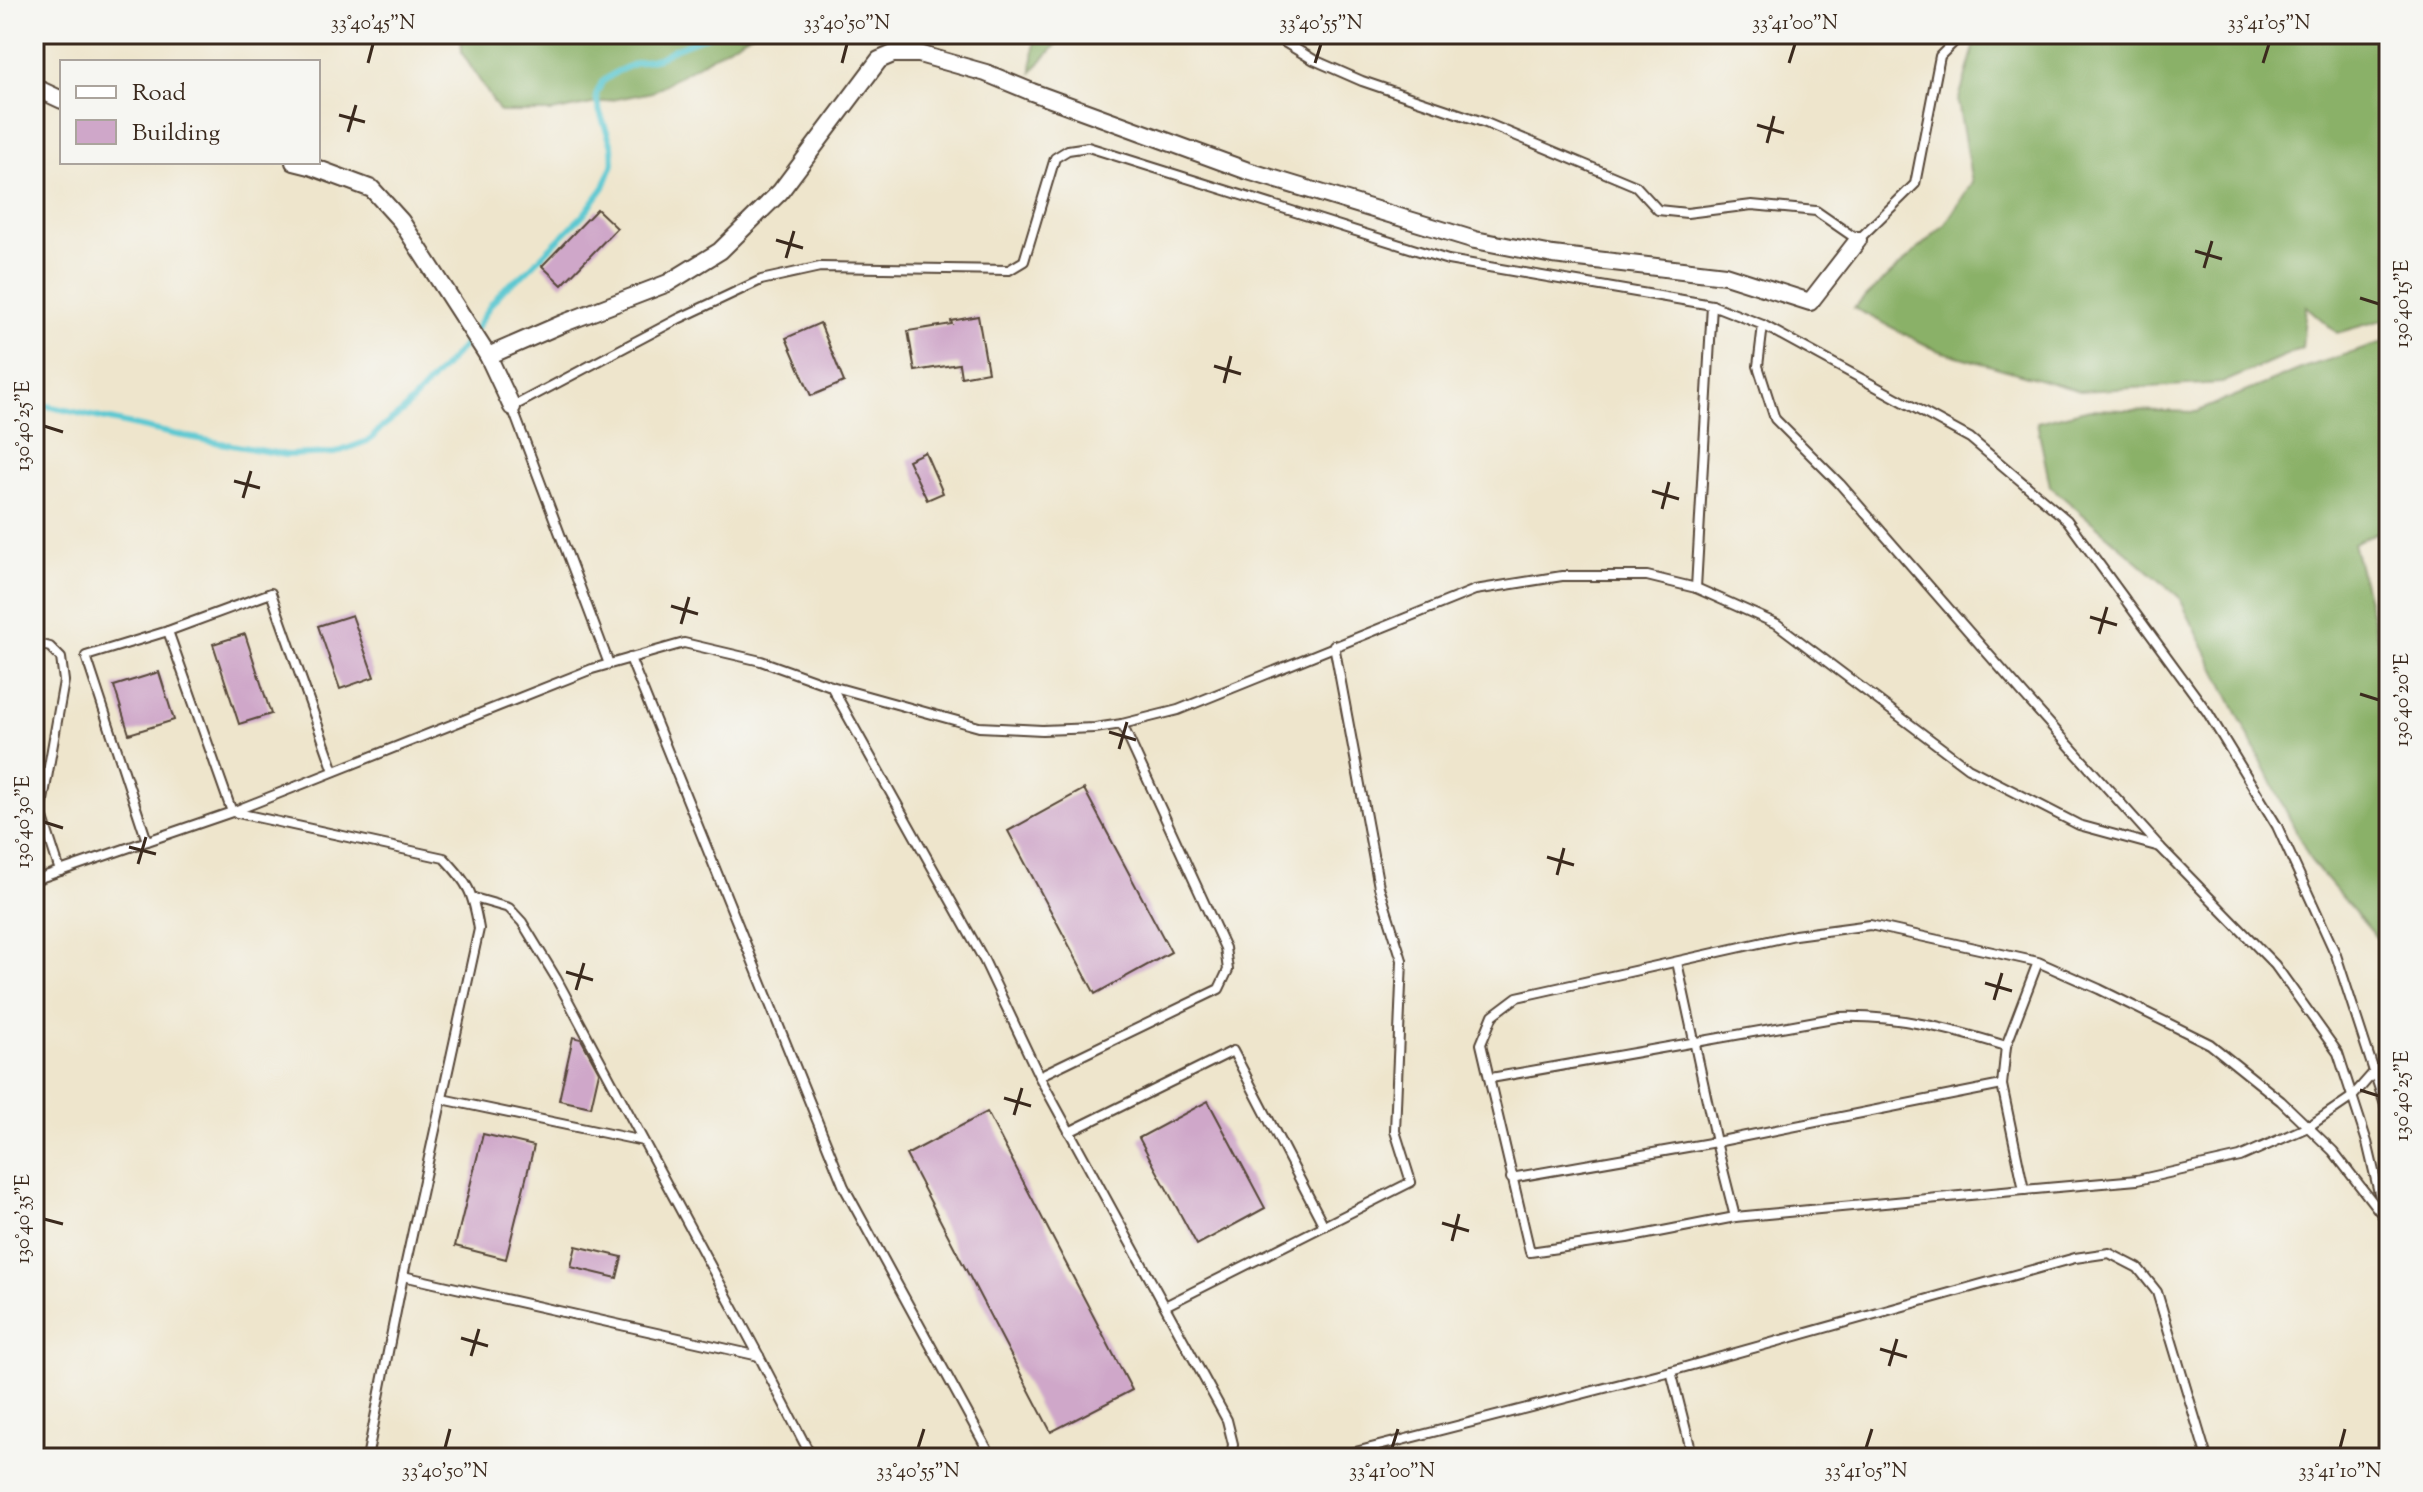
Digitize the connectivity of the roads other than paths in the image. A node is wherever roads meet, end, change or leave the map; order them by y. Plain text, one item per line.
1 (1271, 34) edge
2 (1962, 34) edge
3 (34, 87) edge
4 (60, 99) edge
5 (302, 164) edge
6 (1858, 240) junction
7 (1712, 305) junction
8 (1763, 325) junction
9 (488, 356) junction
10 (512, 407) junction
11 (1696, 588) junction
12 (168, 631) junction
13 (34, 643) edge
14 (1334, 645) junction
15 (630, 658) junction
16 (609, 664) junction
17 (831, 686) junction
18 (1122, 724) junction
19 (334, 771) junction
20 (232, 812) junction
21 (147, 841) junction
22 (2160, 847) junction
23 (60, 871) junction
24 (34, 880) edge
25 (474, 898) junction
26 (1677, 962) junction
27 (2038, 962) junction
28 (1695, 1043) junction
29 (2006, 1046) junction
30 (2374, 1072) junction
31 (1039, 1076) junction
32 (1491, 1078) junction
33 (2002, 1085) junction
34 (2352, 1097) junction
35 (442, 1099) junction
36 (2389, 1112) edge
37 (2308, 1127) junction
38 (1069, 1132) junction
39 (643, 1141) junction
40 (1716, 1142) junction
41 (1511, 1178) junction
42 (2024, 1190) junction
43 (1735, 1217) junction
44 (2384, 1217) junction
45 (1324, 1226) junction
46 (2389, 1235) edge
47 (403, 1276) junction
48 (1165, 1306) junction
49 (759, 1356) junction
50 (1671, 1371) junction
51 (370, 1458) edge
52 (812, 1458) edge
53 (992, 1458) edge
54 (1231, 1458) edge
55 (1332, 1458) edge
56 (1693, 1458) edge
57 (2207, 1458) edge

1 - 6 lane
2 - 6 lane
3 - 4 street
5 - 9 street
6 - 9 street
7 - 8 lane
7 - 10 lane
7 - 11 lane
8 - 22 lane
8 - 30 lane
9 - 10 street
10 - 16 lane
11 - 14 lane
11 - 22 lane
12 - 19 lane
12 - 20 lane
12 - 21 lane
13 - 23 lane
14 - 18 lane
14 - 45 lane
15 - 16 lane
15 - 17 lane
15 - 53 lane
16 - 19 lane
17 - 18 lane
17 - 31 lane
18 - 31 lane
19 - 20 lane
20 - 21 lane
20 - 25 lane
21 - 23 lane
22 - 34 lane
23 - 24 lane
25 - 35 lane
25 - 39 lane
26 - 27 lane
26 - 28 lane
26 - 32 lane
27 - 29 lane
27 - 37 lane
28 - 29 lane
28 - 32 lane
28 - 40 lane
29 - 33 lane
30 - 34 lane
30 - 36 lane
31 - 38 lane
32 - 41 lane
33 - 40 lane
33 - 42 lane
34 - 37 lane
34 - 44 lane
35 - 39 lane
35 - 47 lane
37 - 42 lane
37 - 44 lane
38 - 45 lane
38 - 48 lane
39 - 49 lane
40 - 41 lane
40 - 43 lane
41 - 43 lane
42 - 43 lane
44 - 46 lane
45 - 48 lane
47 - 49 lane
47 - 51 lane
48 - 54 lane
49 - 52 lane
50 - 55 lane
50 - 56 lane
50 - 57 lane

